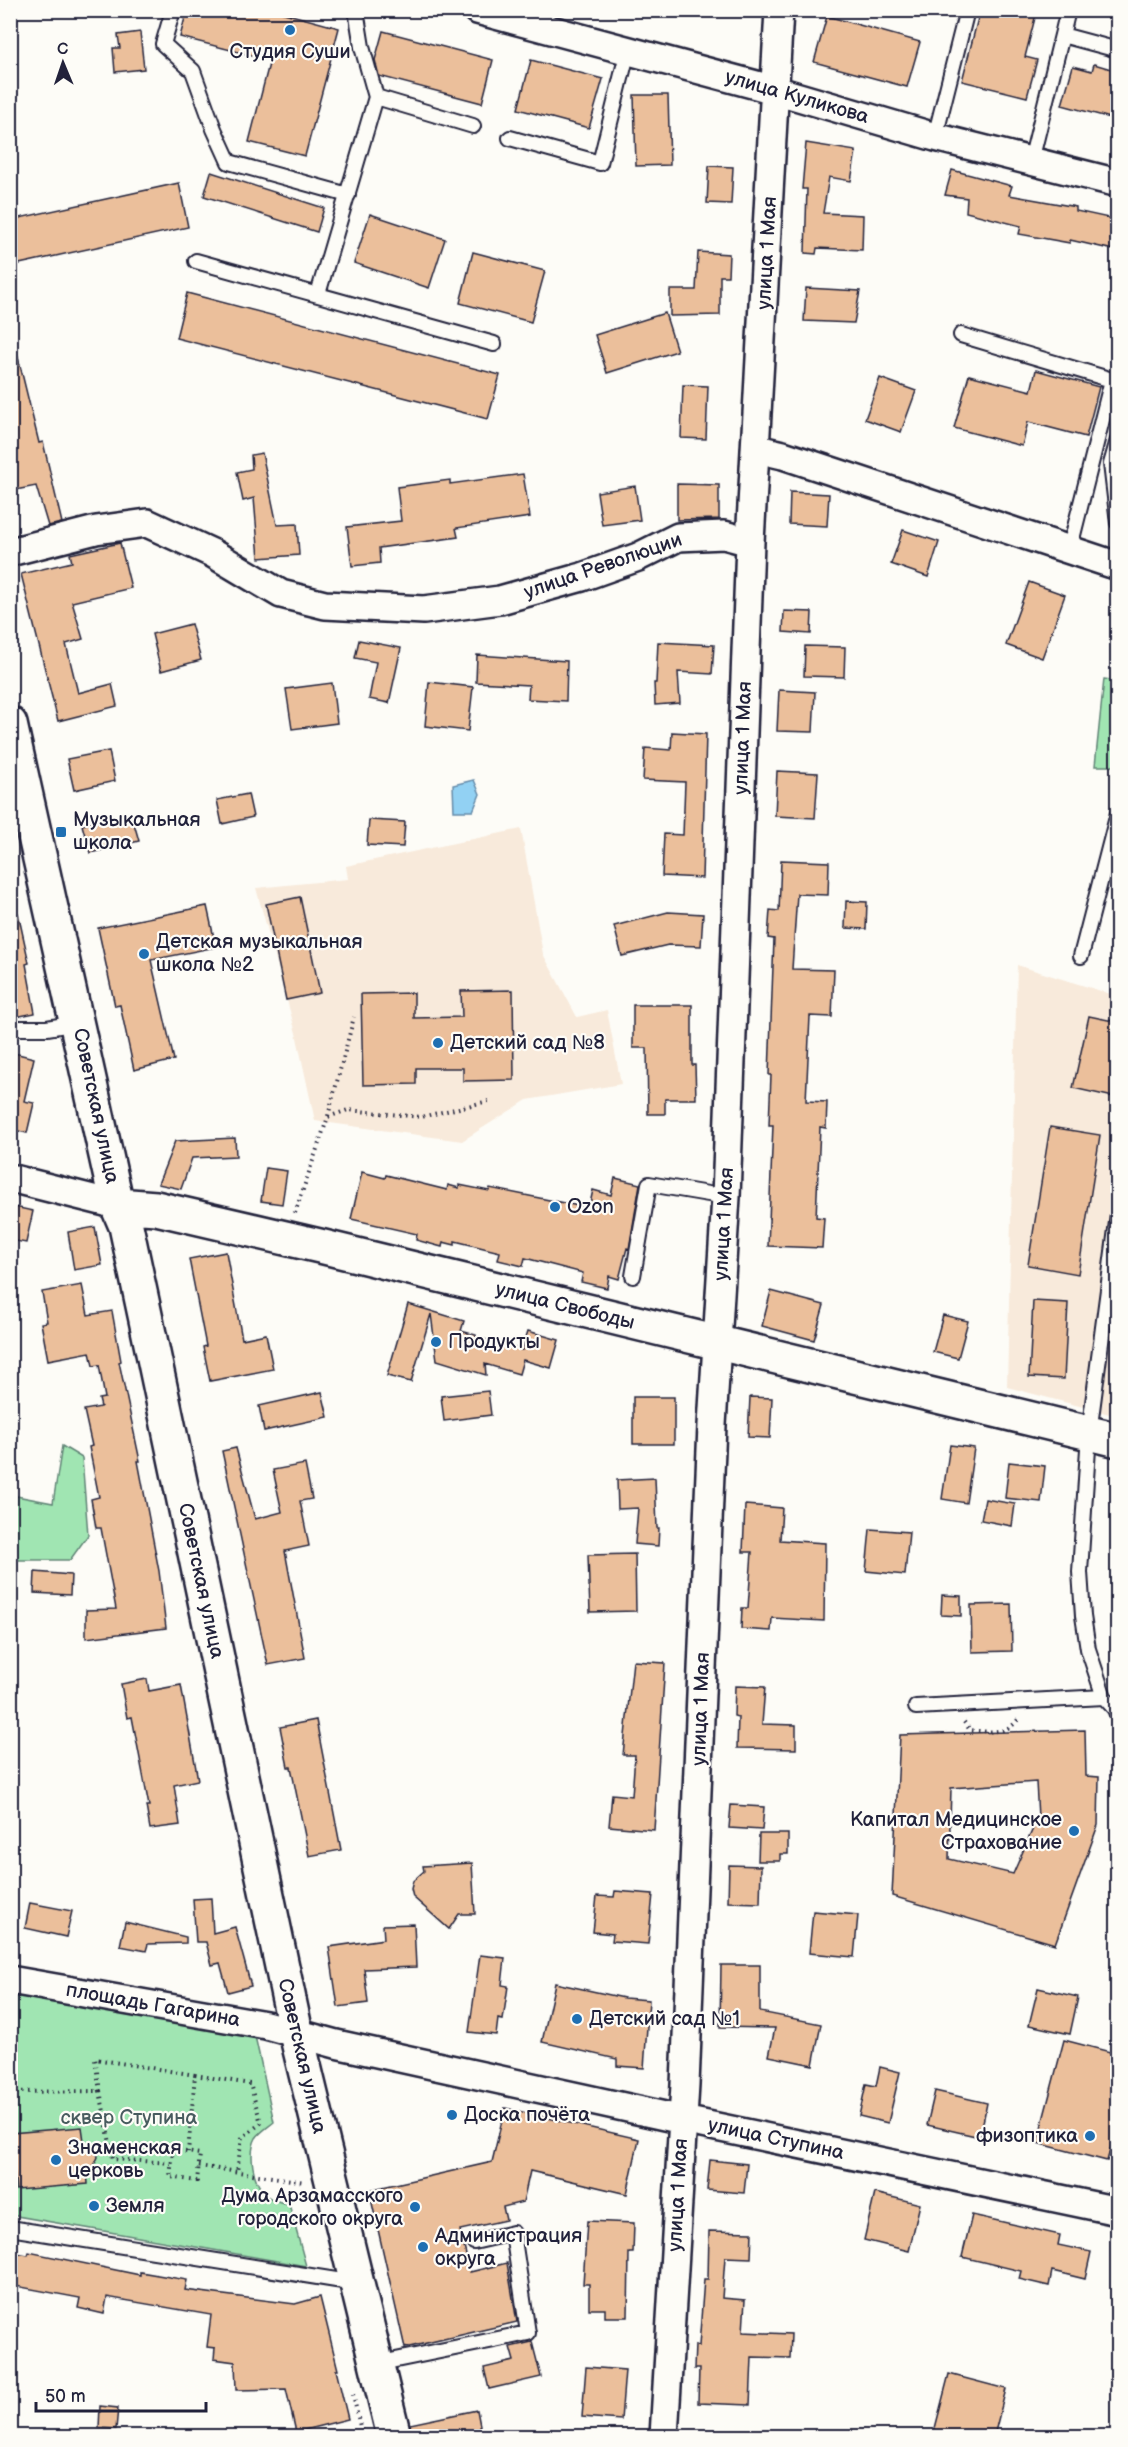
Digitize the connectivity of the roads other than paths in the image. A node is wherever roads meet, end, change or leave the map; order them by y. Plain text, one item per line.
1 (356, 10) edge
2 (477, 10) edge
3 (778, 10) edge
4 (967, 10) edge
5 (1068, 10) edge
6 (171, 17) dead end
7 (1062, 35) junction
8 (628, 50) junction
9 (1118, 50) edge
10 (775, 90) junction
11 (376, 97) junction
12 (473, 126) dead end
13 (934, 137) junction
14 (510, 138) dead end
15 (1030, 161) junction
16 (1118, 183) edge
17 (348, 195) junction
18 (196, 261) dead end
19 (318, 294) junction
20 (961, 335) dead end
21 (494, 344) dead end
22 (1118, 440) edge
23 (756, 449) junction
24 (1118, 523) edge
25 (750, 542) junction
26 (1069, 551) junction
27 (10, 552) edge
28 (1118, 566) edge
29 (10, 724) edge
30 (1118, 813) edge
31 (1081, 956) dead end
32 (78, 1023) junction
33 (10, 1028) edge
34 (10, 1178) edge
35 (726, 1197) junction
36 (117, 1205) junction
37 (1118, 1214) edge
38 (633, 1276) dead end
39 (718, 1344) junction
40 (1103, 1436) edge
41 (1104, 1697) junction
42 (916, 1707) dead end
43 (1118, 1717) edge
44 (10, 1980) edge
45 (296, 2033) junction
46 (683, 2120) junction
47 (1118, 2211) edge
48 (10, 2228) edge
49 (474, 2242) dead end
50 (357, 2283) junction
51 (376, 2364) junction
52 (394, 2436) edge
53 (664, 2436) edge

1 - 11 lane
2 - 8 street, улица Куликова
3 - 10 street, улица 1 Мая
4 - 13 lane
5 - 7 lane
6 - 17 lane
7 - 9 lane
7 - 15 lane
8 - 10 street, улица Куликова
8 - 14 lane
10 - 13 street, улица Куликова
10 - 23 street, улица 1 Мая
11 - 12 lane
11 - 17 lane
13 - 15 street, улица Куликова
15 - 16 street, улица Куликова
17 - 19 lane
18 - 19 lane
19 - 21 lane
20 - 26 lane
22 - 24 lane
23 - 25 street, улица 1 Мая
23 - 26 street
25 - 27 street, улица Революции
25 - 35 street, улица 1 Мая
26 - 28 street
29 - 32 street, Советская улица
30 - 31 lane
32 - 33 lane
32 - 36 street, Советская улица
34 - 36 street, улица Свободы
35 - 38 lane
35 - 39 street, улица 1 Мая
36 - 39 street, улица Свободы
36 - 45 street, Советская улица
37 - 40 lane
39 - 40 street, улица Свободы
39 - 46 street, улица 1 Мая
40 - 41 lane
41 - 42 lane
41 - 43 lane
44 - 45 street, площадь Гагарина
45 - 46 street, улица Ступина
45 - 50 street, Советская улица
46 - 47 street, улица Ступина
46 - 53 street, улица 1 Мая
48 - 50 lane
49 - 51 lane
50 - 51 street, Советская улица
51 - 52 street, Советская улица

